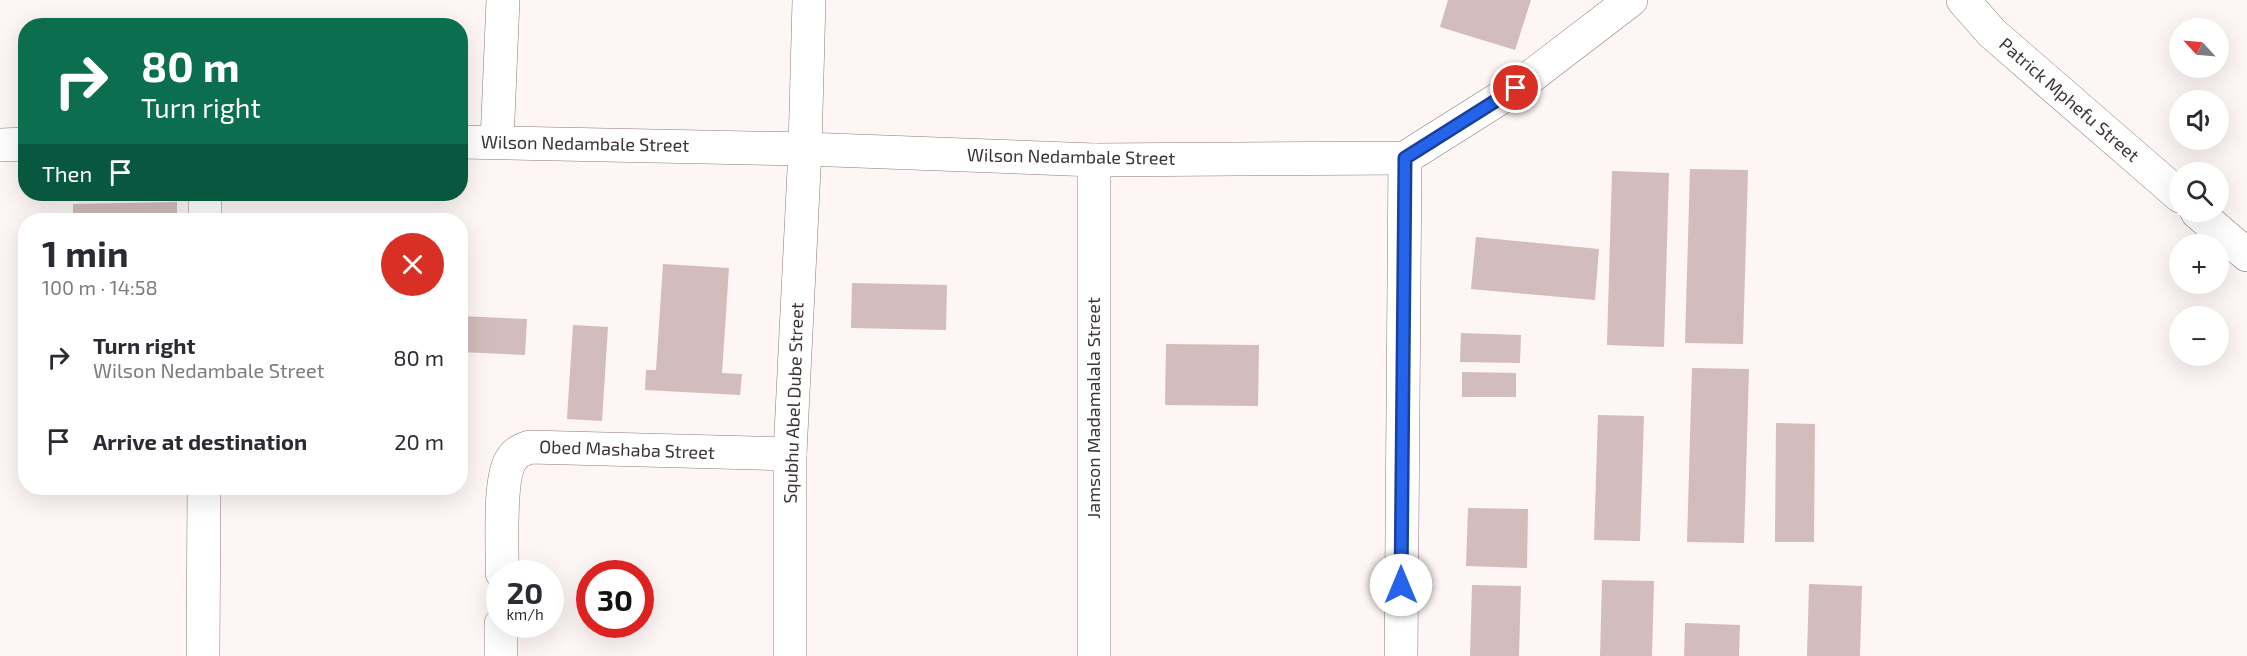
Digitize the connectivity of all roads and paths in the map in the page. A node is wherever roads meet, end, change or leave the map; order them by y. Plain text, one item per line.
1 (503, 0) edge
2 (809, 0) edge
3 (1631, 0) edge
4 (1963, 0) edge
5 (468, 142) edge
6 (497, 142) junction
7 (18, 144) edge
8 (0, 145) edge
9 (805, 149) junction
10 (1405, 158) junction
11 (1094, 160) junction
12 (2169, 186) edge
13 (2209, 222) edge
14 (2247, 255) edge
15 (790, 454) junction
16 (204, 495) edge
17 (502, 560) edge
18 (501, 638) edge
19 (203, 656) edge
20 (501, 656) edge
21 (790, 656) edge
22 (1095, 656) edge
23 (1401, 656) edge

1 - 6 street
2 - 9 street, Squbhu Abel Dube Street
3 - 10 street
4 - 12 street, Patrick Mphefu Street
5 - 6 street, Wilson Nedambale Street
6 - 9 street, Wilson Nedambale Street
7 - 8 street
9 - 11 street, Wilson Nedambale Street
9 - 15 street, Squbhu Abel Dube Street
10 - 11 street, Wilson Nedambale Street
10 - 23 street
11 - 22 street, Jamson Madamalala Street
13 - 14 street
15 - 17 street, Obed Mashaba Street
15 - 21 street, Squbhu Abel Dube Street
16 - 19 street
18 - 20 street

